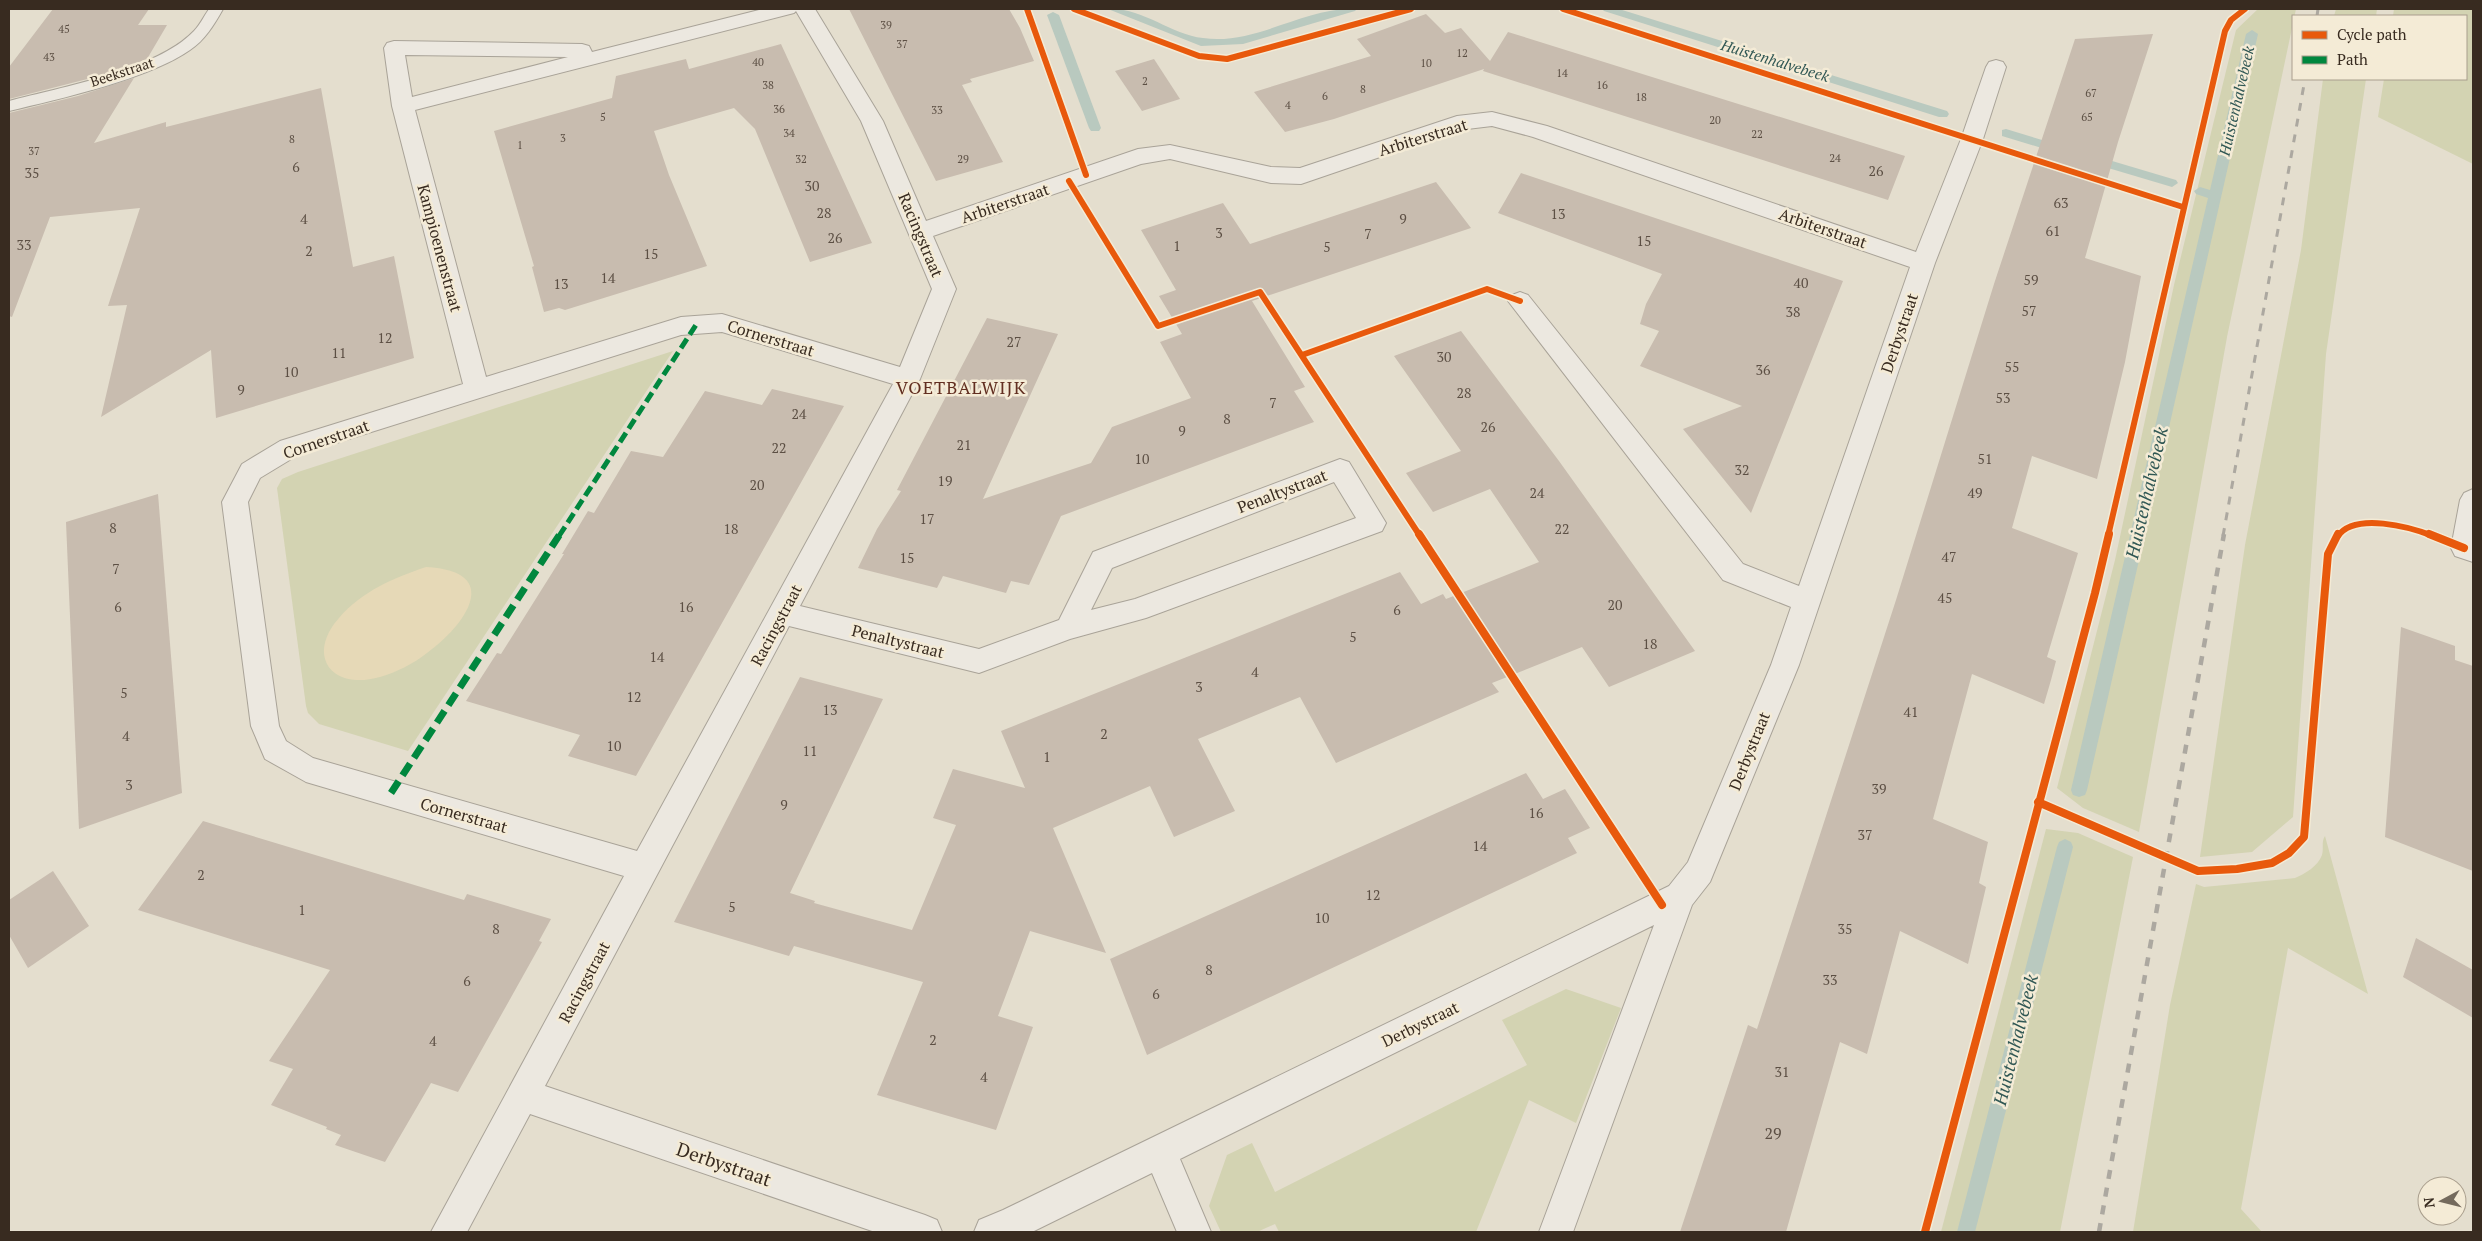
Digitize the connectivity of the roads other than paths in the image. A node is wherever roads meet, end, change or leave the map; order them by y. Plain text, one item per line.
1 (216, 9) edge
2 (786, 9) edge
3 (805, 9) edge
4 (618, 52) junction
5 (1996, 67) dead end
6 (9, 106) edge
7 (403, 106) junction
8 (920, 232) junction
9 (1923, 263) junction
10 (1520, 301) dead end
11 (908, 380) junction
12 (477, 389) junction
13 (2473, 500) edge
14 (2473, 551) edge
15 (1807, 601) junction
16 (782, 613) junction
17 (1069, 628) junction
18 (645, 868) junction
19 (1680, 896) junction
20 (522, 1095) junction
21 (1160, 1152) junction
22 (448, 1232) edge
23 (924, 1232) edge
24 (991, 1232) edge
25 (1194, 1232) edge
26 (1556, 1232) edge

1 - 6 lane, Beekstraat
2 - 4 street, Kampioenenstraat
3 - 8 street, Racingstraat
4 - 7 street, Kampioenenstraat
4 - 7 street, Kampioenenstraat
5 - 9 street, Derbystraat
7 - 12 street, Kampioenenstraat
8 - 9 street, Arbiterstraat
8 - 11 street, Racingstraat
9 - 15 street, Derbystraat
10 - 15 street
11 - 12 street, Cornerstraat
11 - 16 street, Racingstraat
12 - 18 street, Cornerstraat
13 - 14 street
15 - 19 street, Derbystraat
16 - 17 street, Penaltystraat
16 - 18 street, Racingstraat
17 - 17 street, Penaltystraat
18 - 20 street, Racingstraat
19 - 21 street, Derbystraat
19 - 26 street, Derbystraat
20 - 22 street, Racingstraat
20 - 23 street, Derbystraat
21 - 24 street, Derbystraat
21 - 25 street

